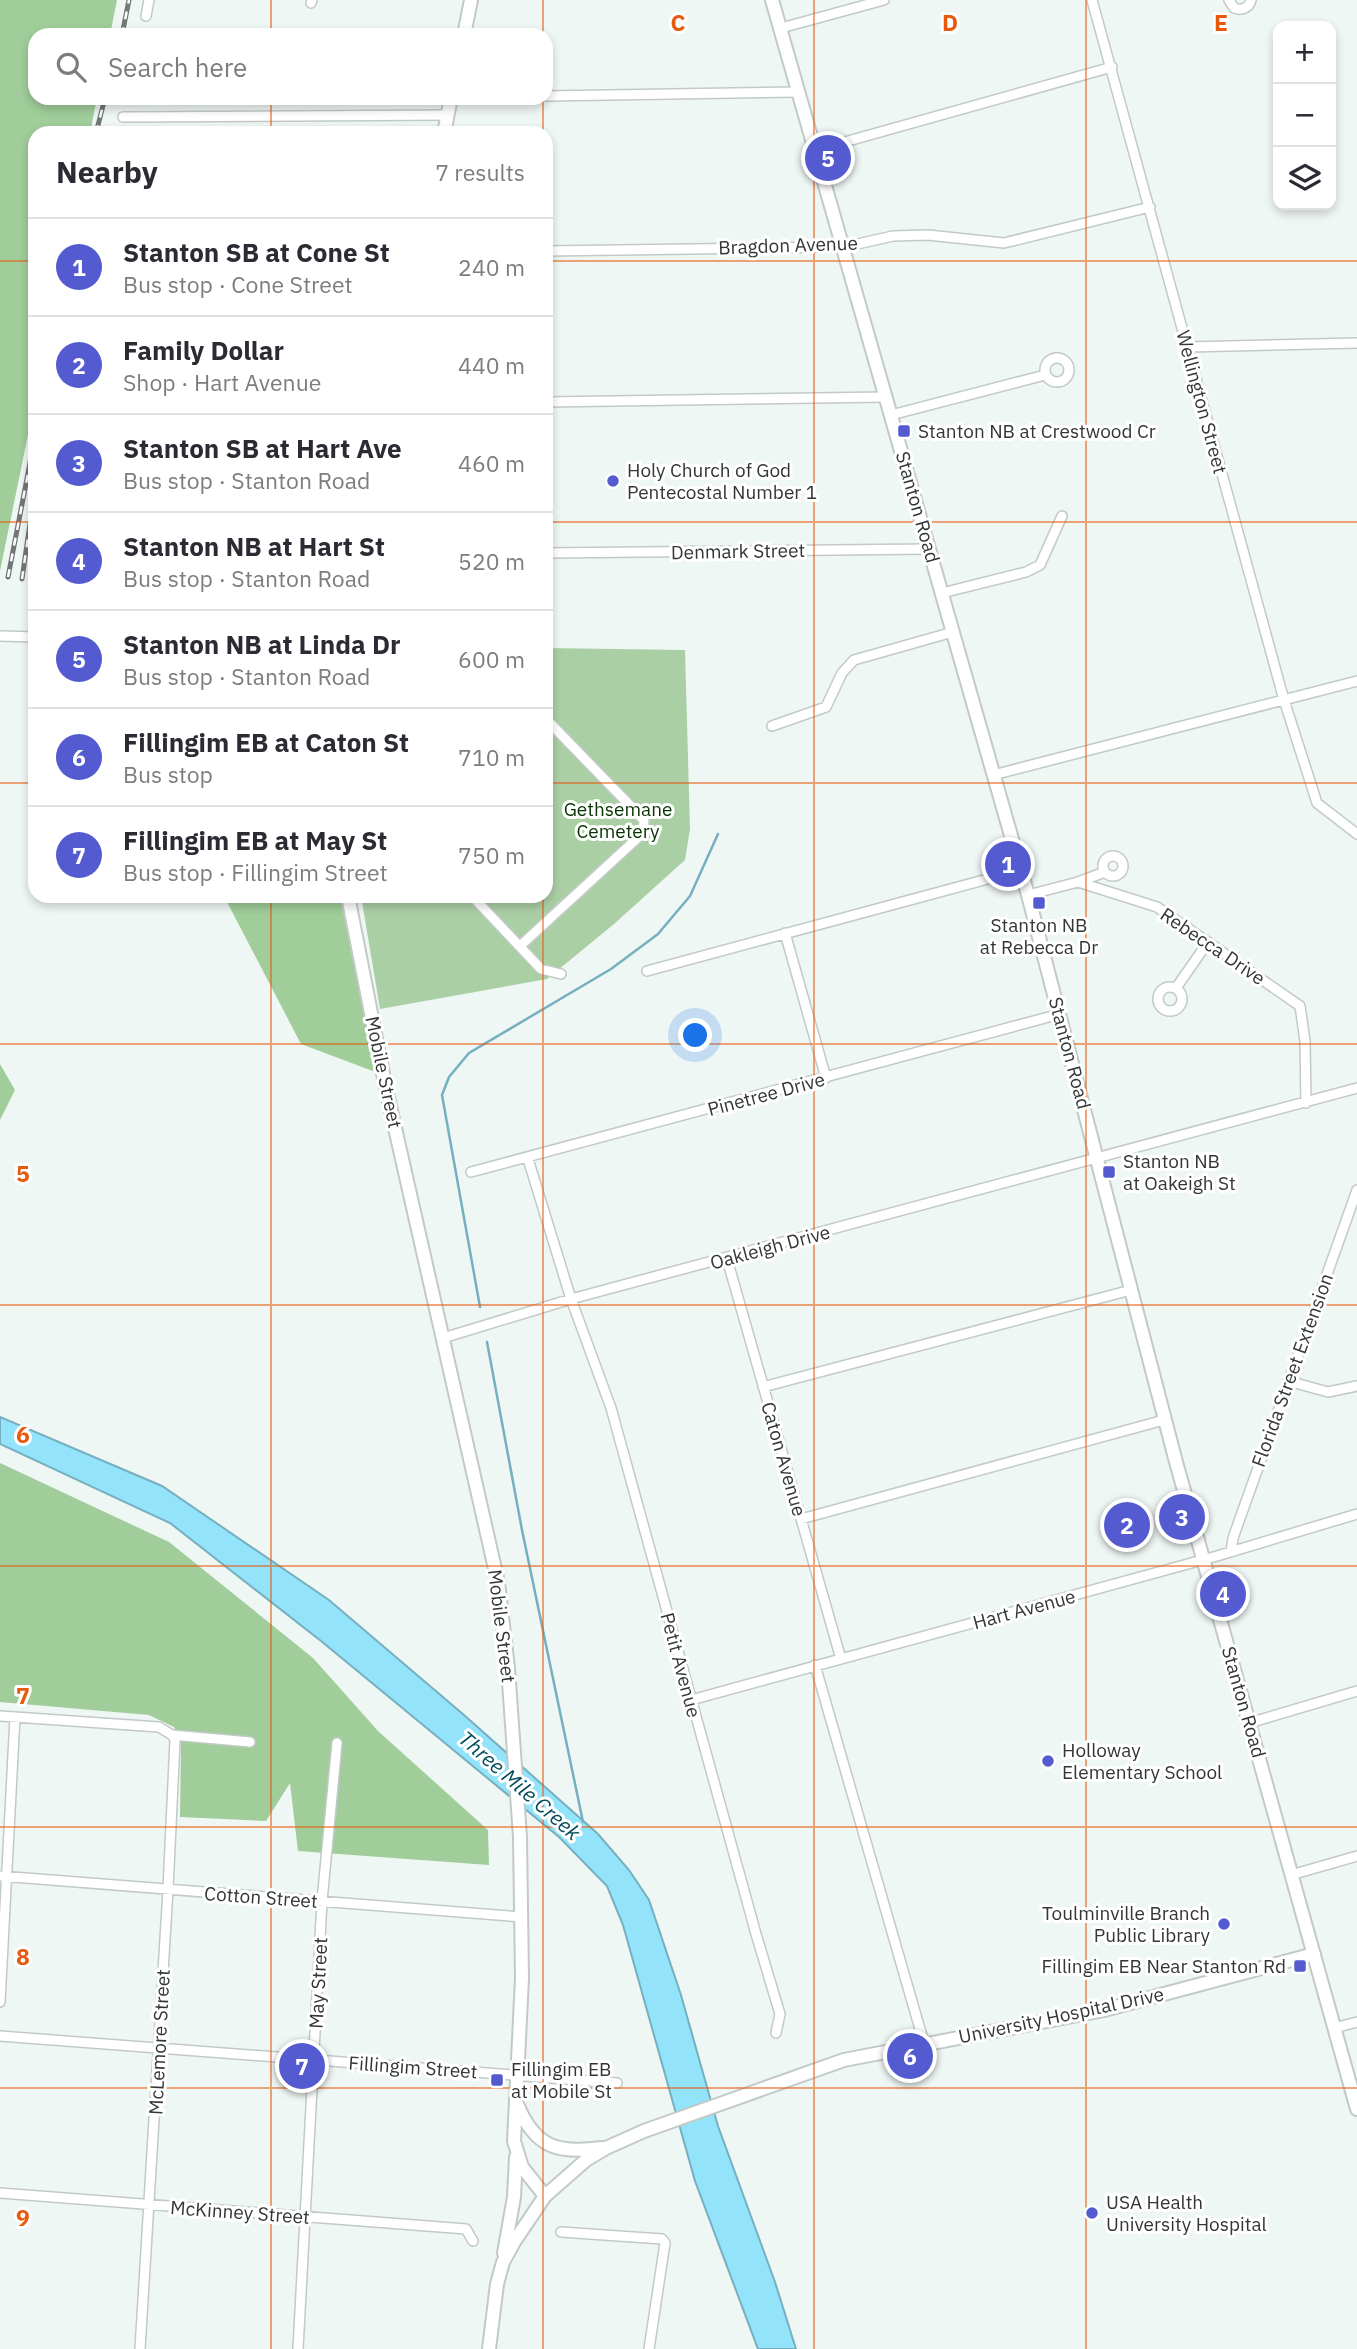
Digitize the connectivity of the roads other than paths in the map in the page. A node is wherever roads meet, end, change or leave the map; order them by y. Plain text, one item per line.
1 (149, 0) edge
2 (471, 0) edge
3 (772, 0) edge
4 (884, 0) edge
5 (1092, 0) edge
6 (1229, 0) edge
7 (1251, 0) edge
8 (146, 16) dead end
9 (465, 28) edge
10 (781, 28) junction
11 (1112, 67) junction
12 (799, 92) junction
13 (553, 96) edge
14 (450, 105) edge
15 (448, 115) junction
16 (122, 117) dead end
17 (446, 126) edge
18 (816, 150) junction
19 (1150, 207) junction
20 (844, 247) junction
21 (553, 251) edge
22 (1357, 343) edge
23 (1187, 347) junction
24 (1045, 375) dead end
25 (886, 397) junction
26 (553, 402) edge
27 (891, 415) junction
28 (1062, 516) dead end
29 (929, 549) junction
30 (553, 554) edge
31 (942, 593) junction
32 (953, 632) junction
33 (0, 636) edge
34 (28, 637) edge
35 (1357, 681) edge
36 (1284, 700) junction
37 (553, 726) edge
38 (772, 726) dead end
39 (993, 775) junction
40 (1357, 834) edge
41 (1021, 870) junction
42 (1105, 872) dead end
43 (1078, 882) junction
44 (1028, 895) junction
45 (349, 903) edge
46 (479, 903) edge
47 (785, 933) junction
48 (1208, 942) junction
49 (520, 946) junction
50 (647, 971) dead end
51 (561, 974) dead end
52 (1176, 988) dead end
53 (1060, 1014) junction
54 (826, 1078) junction
55 (1357, 1088) edge
56 (1306, 1103) junction
57 (528, 1158) junction
58 (1098, 1159) junction
59 (471, 1172) dead end
60 (1357, 1190) edge
61 (727, 1259) junction
62 (1131, 1290) junction
63 (571, 1299) junction
64 (443, 1338) junction
65 (1288, 1381) junction
66 (1357, 1386) edge
67 (763, 1387) junction
68 (1164, 1420) junction
69 (1357, 1514) edge
70 (801, 1519) junction
71 (1231, 1552) junction
72 (1203, 1559) junction
73 (841, 1659) junction
74 (815, 1665) junction
75 (1357, 1691) edge
76 (691, 1700) junction
77 (0, 1716) edge
78 (15, 1717) junction
79 (1250, 1723) junction
80 (172, 1735) junction
81 (250, 1742) dead end
82 (337, 1744) dead end
83 (1357, 1856) edge
84 (1291, 1875) junction
85 (4, 1877) edge
86 (168, 1889) junction
87 (322, 1901) junction
88 (522, 1917) junction
89 (1314, 1954) junction
90 (0, 2001) edge
91 (1357, 2022) edge
92 (1334, 2028) junction
93 (776, 2033) dead end
94 (0, 2036) edge
95 (924, 2043) junction
96 (159, 2048) junction
97 (314, 2060) junction
98 (517, 2075) junction
99 (617, 2083) dead end
100 (515, 2099) junction
101 (1357, 2109) edge
102 (606, 2148) junction
103 (516, 2153) junction
104 (0, 2193) edge
105 (545, 2196) junction
106 (149, 2205) junction
107 (305, 2217) junction
108 (561, 2232) dead end
109 (473, 2241) dead end
110 (503, 2262) junction
111 (140, 2349) edge
112 (298, 2349) edge
113 (489, 2349) edge
114 (649, 2349) edge

1 - 8 street
2 - 9 street
3 - 10 street, Stanton Road
4 - 10 street
5 - 11 street, Wellington Street
6 - 7 street
10 - 12 street, Stanton Road
11 - 18 street
11 - 19 street, Wellington Street
12 - 13 street
12 - 18 street, Stanton Road
14 - 15 street
15 - 16 street
15 - 17 street
18 - 20 street, Stanton Road
19 - 20 street, Bragdon Avenue
19 - 23 street, Wellington Street
20 - 21 street, Bragdon Avenue
20 - 25 street, Stanton Road
22 - 23 street
23 - 36 street, Wellington Street
24 - 27 street
25 - 26 street
25 - 27 street, Stanton Road
27 - 29 street, Stanton Road
28 - 31 street
29 - 30 street, Denmark Street
29 - 31 street, Stanton Road
31 - 32 street, Stanton Road
32 - 38 street
32 - 39 street, Stanton Road
33 - 34 street
35 - 36 street
36 - 39 street
36 - 40 street, Wellington Street
37 - 49 street
39 - 41 street, Stanton Road
41 - 44 street, Stanton Road
41 - 47 street
42 - 43 street
43 - 44 street
43 - 48 street, Rebecca Drive
44 - 53 street, Stanton Road
45 - 64 street, Mobile Street
46 - 49 street
47 - 50 street
47 - 54 street
48 - 52 street
48 - 56 street, Rebecca Drive
49 - 51 street
53 - 54 street, Pinetree Drive
53 - 58 street, Stanton Road
54 - 57 street, Pinetree Drive
55 - 56 street, Oakleigh Drive
56 - 58 street, Oakleigh Drive
57 - 59 street, Pinetree Drive
57 - 63 street, Petit Avenue
58 - 61 street, Oakleigh Drive
58 - 62 street, Stanton Road
60 - 65 street, Florida Street Extension
61 - 63 street, Oakleigh Drive
61 - 67 street, Caton Avenue
62 - 67 street
62 - 68 street, Stanton Road
63 - 64 street, Oakleigh Drive
63 - 76 street, Petit Avenue
64 - 88 street, Mobile Street
65 - 66 street
65 - 71 street, Florida Street Extension
67 - 70 street, Caton Avenue
68 - 70 street
68 - 72 street, Stanton Road
69 - 71 street, Hart Avenue
70 - 73 street, Caton Avenue
71 - 72 street, Hart Avenue
72 - 73 street, Hart Avenue
72 - 79 street, Stanton Road
73 - 74 street, Hart Avenue
74 - 76 street, Hart Avenue
74 - 95 street
75 - 79 street
76 - 93 street, Petit Avenue
77 - 78 street
78 - 80 street
78 - 85 street
79 - 84 street, Stanton Road
80 - 81 street
80 - 86 street, McLemore Street
82 - 87 street, May Street
83 - 84 street
84 - 89 street, Stanton Road
85 - 86 street, Cotton Street
85 - 90 street
86 - 87 street, Cotton Street
86 - 96 street, McLemore Street
87 - 88 street, Cotton Street
87 - 97 street, May Street
88 - 98 street, Mobile Street
89 - 92 street, Stanton Road
89 - 95 street, University Hospital Drive
91 - 92 street
92 - 101 street, Stanton Road
94 - 96 street, Fillingim Street
95 - 102 street, University Hospital Drive
96 - 97 street, Fillingim Street
96 - 106 street, McLemore Street
97 - 98 street, Fillingim Street
97 - 107 street, May Street
98 - 99 street, Fillingim Street
98 - 100 street, Mobile Street
100 - 102 street
100 - 103 street, Mobile Street
102 - 105 street, University Hospital Drive
103 - 105 street, Mobile Street
103 - 110 street
104 - 106 street, McKinney Street
105 - 110 street
106 - 107 street, McKinney Street
106 - 111 street, McLemore Street
107 - 109 street, McKinney Street
107 - 112 street, May Street
108 - 114 street
110 - 113 street

